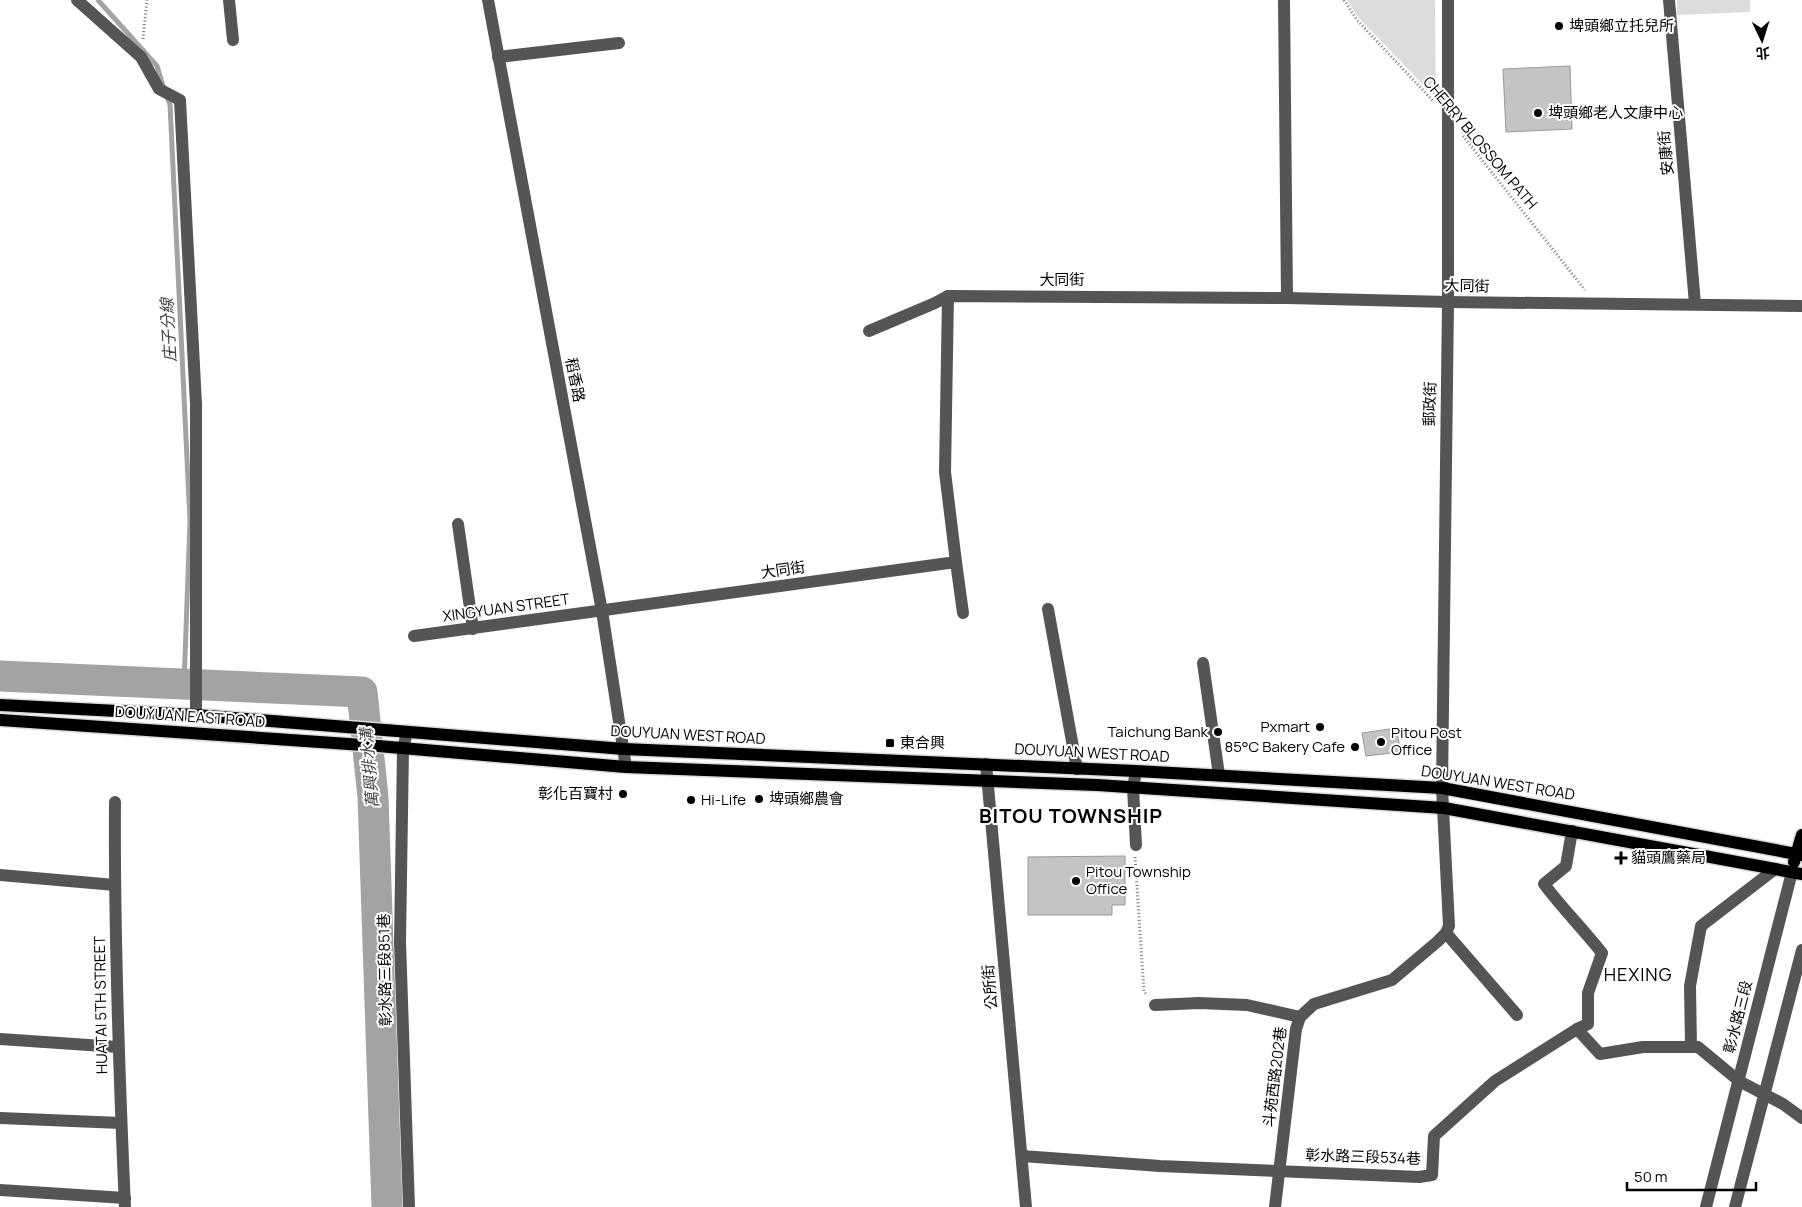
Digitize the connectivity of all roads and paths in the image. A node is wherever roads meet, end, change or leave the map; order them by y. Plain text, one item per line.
1 (78, 0) edge
2 (147, 0) edge
3 (229, 0) edge
4 (488, 0) edge
5 (1284, 0) edge
6 (1344, 0) edge
7 (1448, 0) edge
8 (1669, 0) edge
9 (233, 40) dead end
10 (619, 43) dead end
11 (141, 57) junction
12 (498, 57) junction
13 (1448, 117) junction
14 (948, 296) junction
15 (1287, 298) junction
16 (1448, 302) junction
17 (1595, 303) junction
18 (1695, 304) junction
19 (1802, 306) edge
20 (869, 331) dead end
21 (458, 524) dead end
22 (956, 562) junction
23 (1048, 608) dead end
24 (602, 611) junction
25 (963, 613) dead end
26 (473, 629) junction
27 (414, 636) dead end
28 (1203, 662) dead end
29 (0, 705) edge
30 (196, 715) junction
31 (0, 720) edge
32 (376, 730) joint
33 (407, 732) junction
34 (403, 749) junction
35 (624, 750) junction
36 (986, 764) junction
37 (626, 768) junction
38 (1077, 769) junction
39 (1136, 770) junction
40 (1220, 775) junction
41 (987, 782) junction
42 (1133, 788) junction
43 (1442, 788) junction
44 (115, 802) dead end
45 (1444, 808) junction
46 (1572, 831) junction
47 (1802, 835) edge
48 (1136, 844) joint
49 (1799, 854) edge
50 (1775, 869) junction
51 (1797, 873) edge
52 (0, 876) edge
53 (115, 885) junction
54 (1446, 933) junction
55 (1802, 950) edge
56 (1155, 1005) joint
57 (1517, 1015) dead end
58 (1300, 1017) junction
59 (1577, 1029) junction
60 (0, 1039) edge
61 (1691, 1046) junction
62 (118, 1047) junction
63 (1739, 1081) junction
64 (1765, 1094) junction
65 (0, 1118) edge
66 (1802, 1118) edge
67 (121, 1124) junction
68 (1022, 1156) junction
69 (1280, 1170) junction
70 (0, 1190) edge
71 (125, 1203) edge
72 (409, 1207) edge
73 (1026, 1207) edge
74 (1275, 1207) edge
75 (1706, 1207) edge
76 (1735, 1207) edge

1 - 11 street
2 - 11 path
3 - 9 street
4 - 12 street, 稻香路
5 - 15 street
6 - 13 path, CHERRY BLOSSOM PATH
7 - 13 street, 郵政街
8 - 18 street, 安康街
10 - 12 street
11 - 30 street
12 - 24 street, 稻香路
13 - 16 street, 郵政街
13 - 17 path, CHERRY BLOSSOM PATH
14 - 15 street, 大同街
14 - 20 street
14 - 22 street
15 - 16 street, 大同街
16 - 17 street, 大同街
16 - 43 street, 郵政街
17 - 18 street, 大同街
18 - 19 street, 大同街
21 - 26 street
22 - 24 street, 大同街
22 - 25 street
23 - 38 street
24 - 26 street, XINGYUAN STREET
24 - 35 street, 稻香路
26 - 27 street, XINGYUAN STREET
28 - 40 street
29 - 30 main road, DOUYUAN EAST ROAD
30 - 32 main road, DOUYUAN EAST ROAD
31 - 34 main road, DOUYUAN EAST ROAD
32 - 33 main road, DOUYUAN WEST ROAD
33 - 34 street, 彰水路三段851巷
33 - 35 main road, DOUYUAN WEST ROAD
34 - 37 main road
34 - 72 street, 彰水路三段851巷
35 - 36 main road, DOUYUAN WEST ROAD
35 - 37 street, 稻香路
36 - 38 main road, DOUYUAN WEST ROAD
36 - 41 street, 公所街
37 - 41 main road
38 - 39 main road, DOUYUAN WEST ROAD
39 - 40 main road, DOUYUAN WEST ROAD
39 - 42 street
40 - 43 main road, DOUYUAN WEST ROAD
41 - 42 main road
41 - 68 street, 公所街
42 - 45 main road
42 - 48 street
43 - 45 street, 郵政街
43 - 49 main road, DOUYUAN WEST ROAD
44 - 53 street, HUATAI 5TH STREET
45 - 46 main road
45 - 54 street
46 - 50 main road
46 - 59 street
47 - 49 main road, 彰水路三段
48 - 56 path
49 - 51 main road, 彰水路三段
50 - 51 main road
50 - 61 street
51 - 63 street, 彰水路三段
52 - 53 street
53 - 62 street, HUATAI 5TH STREET
54 - 57 street
54 - 58 street, 斗苑西路202巷
55 - 64 street
56 - 58 street
58 - 69 street, 斗苑西路202巷
59 - 61 street
59 - 69 street, 彰水路三段534巷
60 - 62 street
61 - 63 street
62 - 67 street, HUATAI 5TH STREET
63 - 64 street
63 - 75 street, 彰水路三段
64 - 66 street
64 - 76 street
65 - 67 street
67 - 71 street, HUATAI 5TH STREET
68 - 69 street
68 - 73 street, 公所街
69 - 74 street, 斗苑西路202巷
70 - 71 street

